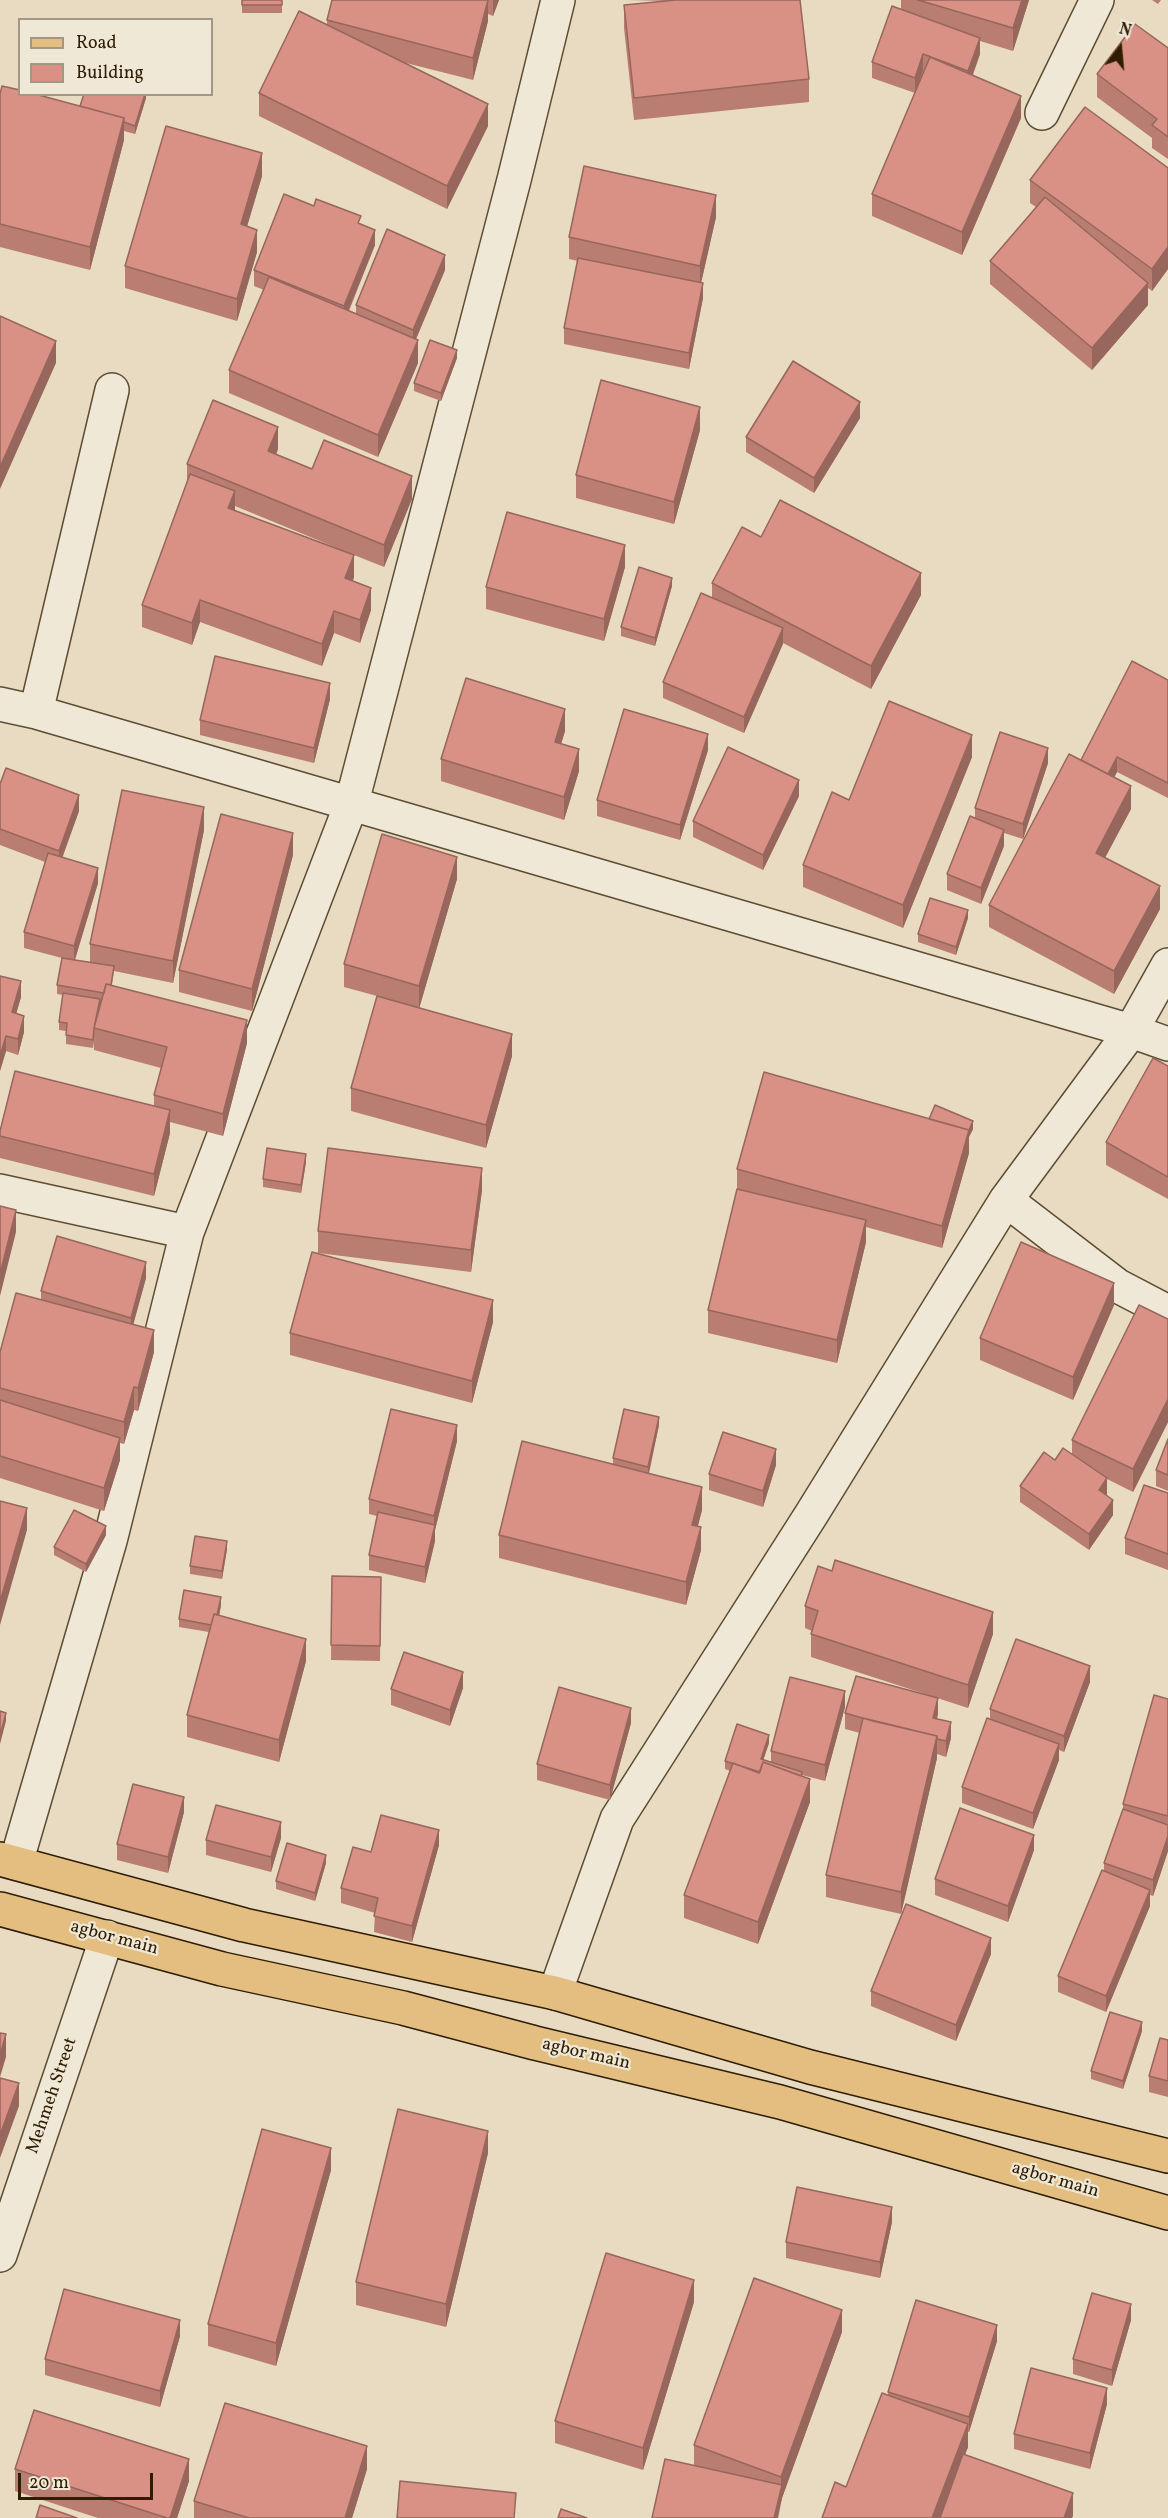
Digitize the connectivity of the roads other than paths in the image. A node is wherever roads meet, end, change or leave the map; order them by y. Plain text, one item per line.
1 (558, 0) edge
2 (1097, 0) edge
3 (1042, 113) dead end
4 (112, 390) dead end
5 (0, 704) edge
6 (36, 712) junction
7 (352, 802) junction
8 (1168, 965) edge
9 (1131, 1031) junction
10 (1168, 1044) edge
11 (0, 1191) edge
12 (1006, 1200) junction
13 (188, 1232) junction
14 (1168, 1312) edge
15 (8, 1861) edge
16 (0, 1909) edge
17 (107, 1937) junction
18 (555, 1993) junction
19 (1168, 2156) edge
20 (1168, 2213) edge
21 (0, 2254) edge

1 - 7 street
2 - 3 street
4 - 6 street
5 - 6 street
6 - 7 street
7 - 9 street
7 - 13 street
8 - 9 street
9 - 10 street
9 - 12 street
11 - 13 street
12 - 14 street
12 - 18 street
13 - 15 street
15 - 18 main road
16 - 17 main road, agbor main
17 - 20 main road, agbor main
17 - 21 street, Mehmeh Street
18 - 19 main road

